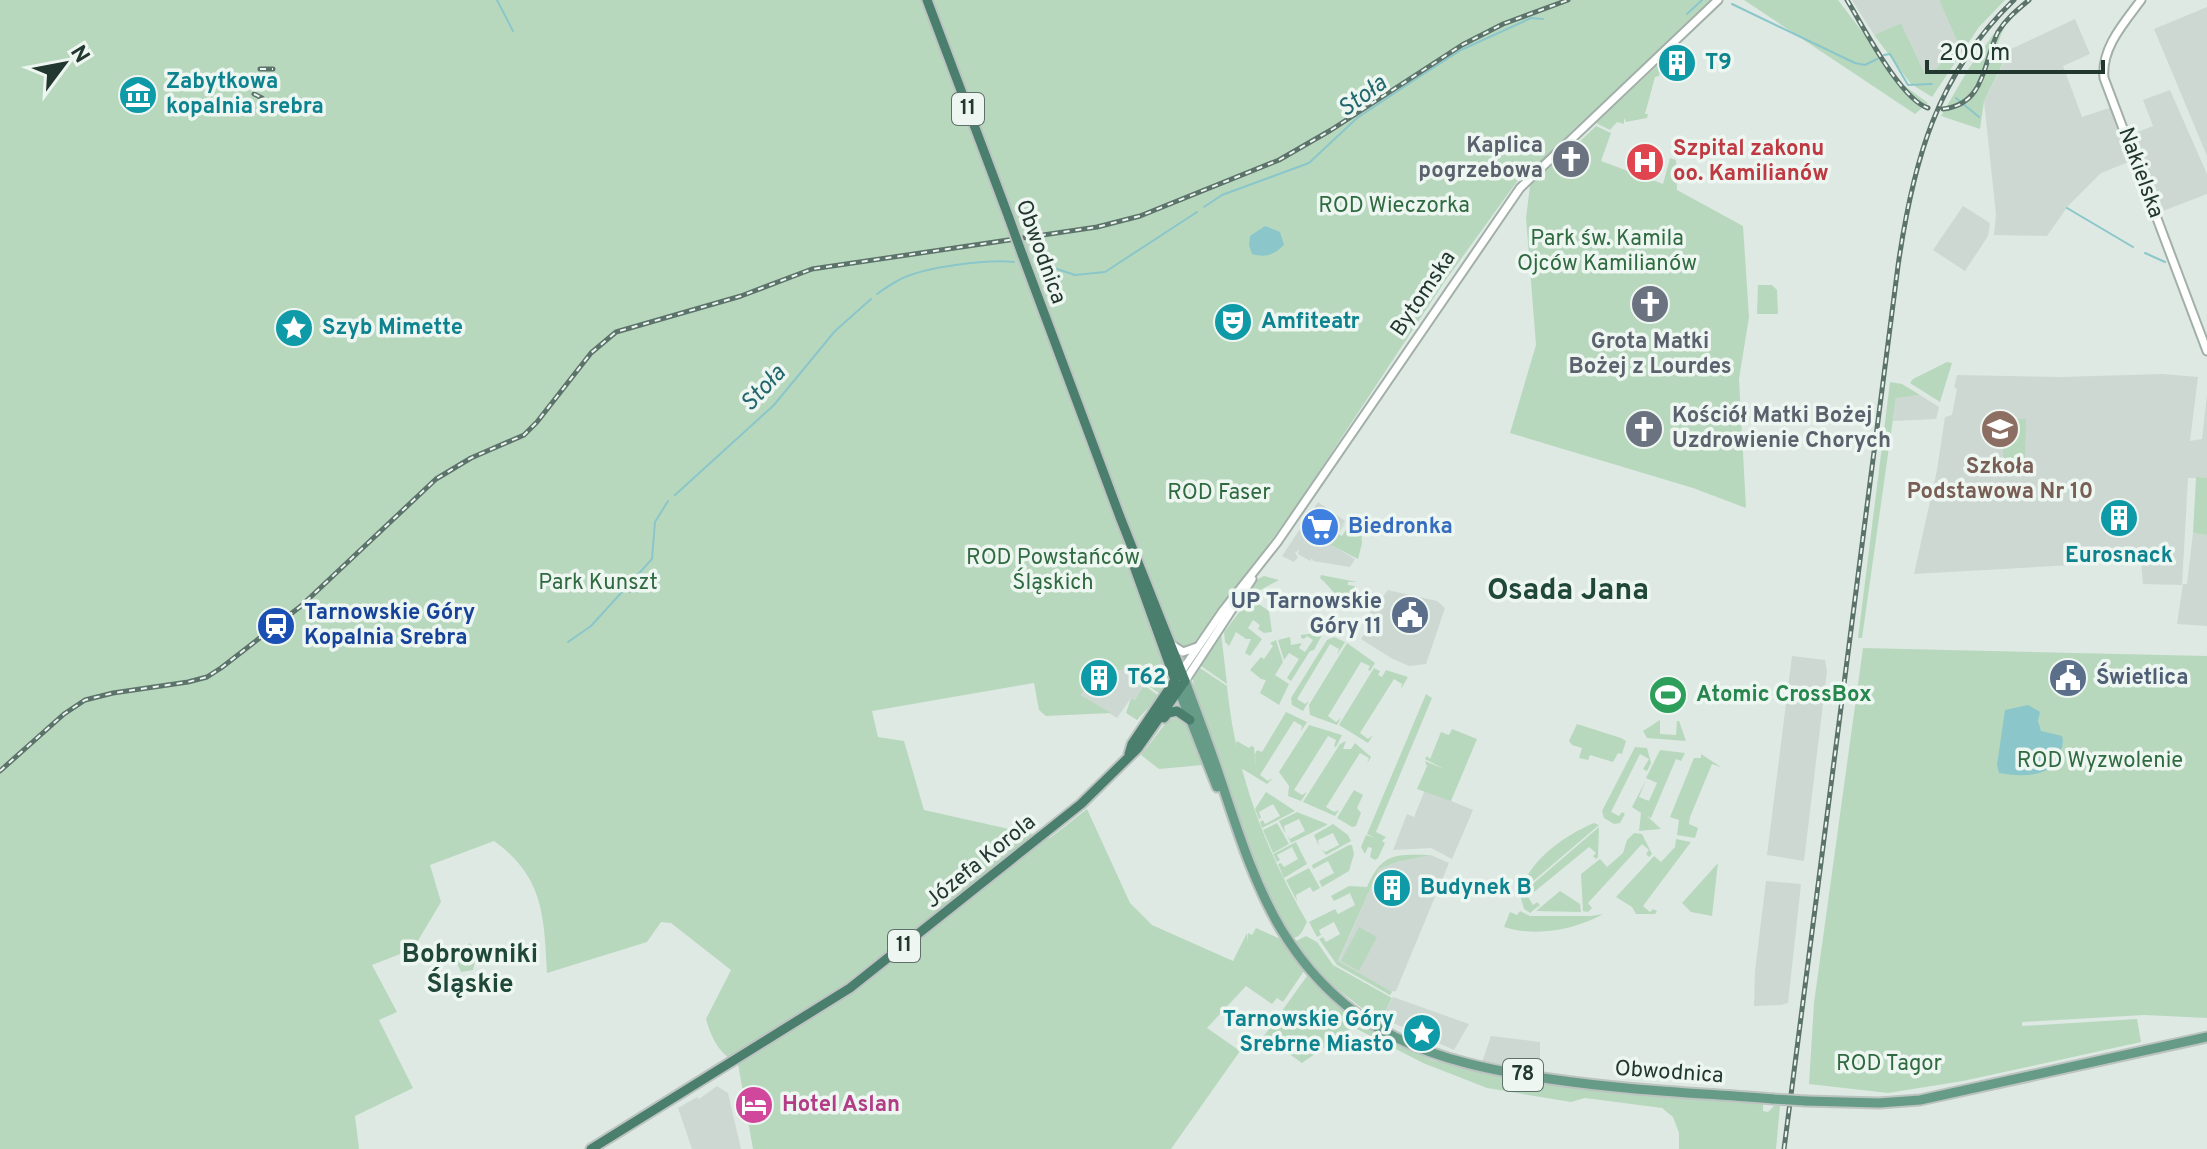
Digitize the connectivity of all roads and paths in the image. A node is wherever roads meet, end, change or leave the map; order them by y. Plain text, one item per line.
1 (927, 0) edge
2 (1718, 0) edge
3 (2141, 0) edge
4 (2207, 351) edge
5 (1120, 517) junction
6 (1258, 567) junction
7 (1171, 645) junction
8 (1199, 646) junction
9 (1180, 681) junction
10 (1190, 720) junction
11 (1158, 722) junction
12 (1129, 754) junction
13 (1237, 830) junction
14 (2207, 1037) edge
15 (596, 1148) edge

1 - 5 highway, Obwodnica / 11, bridge
2 - 6 street, Bytomska
3 - 4 street, Nakielska
5 - 7 highway, Obwodnica / 11
5 - 9 highway, Obwodnica / 11
6 - 8 street, Bytomska
6 - 9 street, Bytomska
7 - 8 street
7 - 9 highway, Obwodnica / 11
8 - 9 street, Bytomska
9 - 10 main road, Obwodnica / 78
9 - 11 highway, Józefa Korola / 11
9 - 12 highway, Józefa Korola / 11
9 - 13 main road, Obwodnica / 78
10 - 11 highway
10 - 13 main road, Obwodnica / 78
11 - 12 highway, Józefa Korola / 11
12 - 15 highway, Józefa Korola / 11
13 - 14 main road, Obwodnica / 78, bridge

